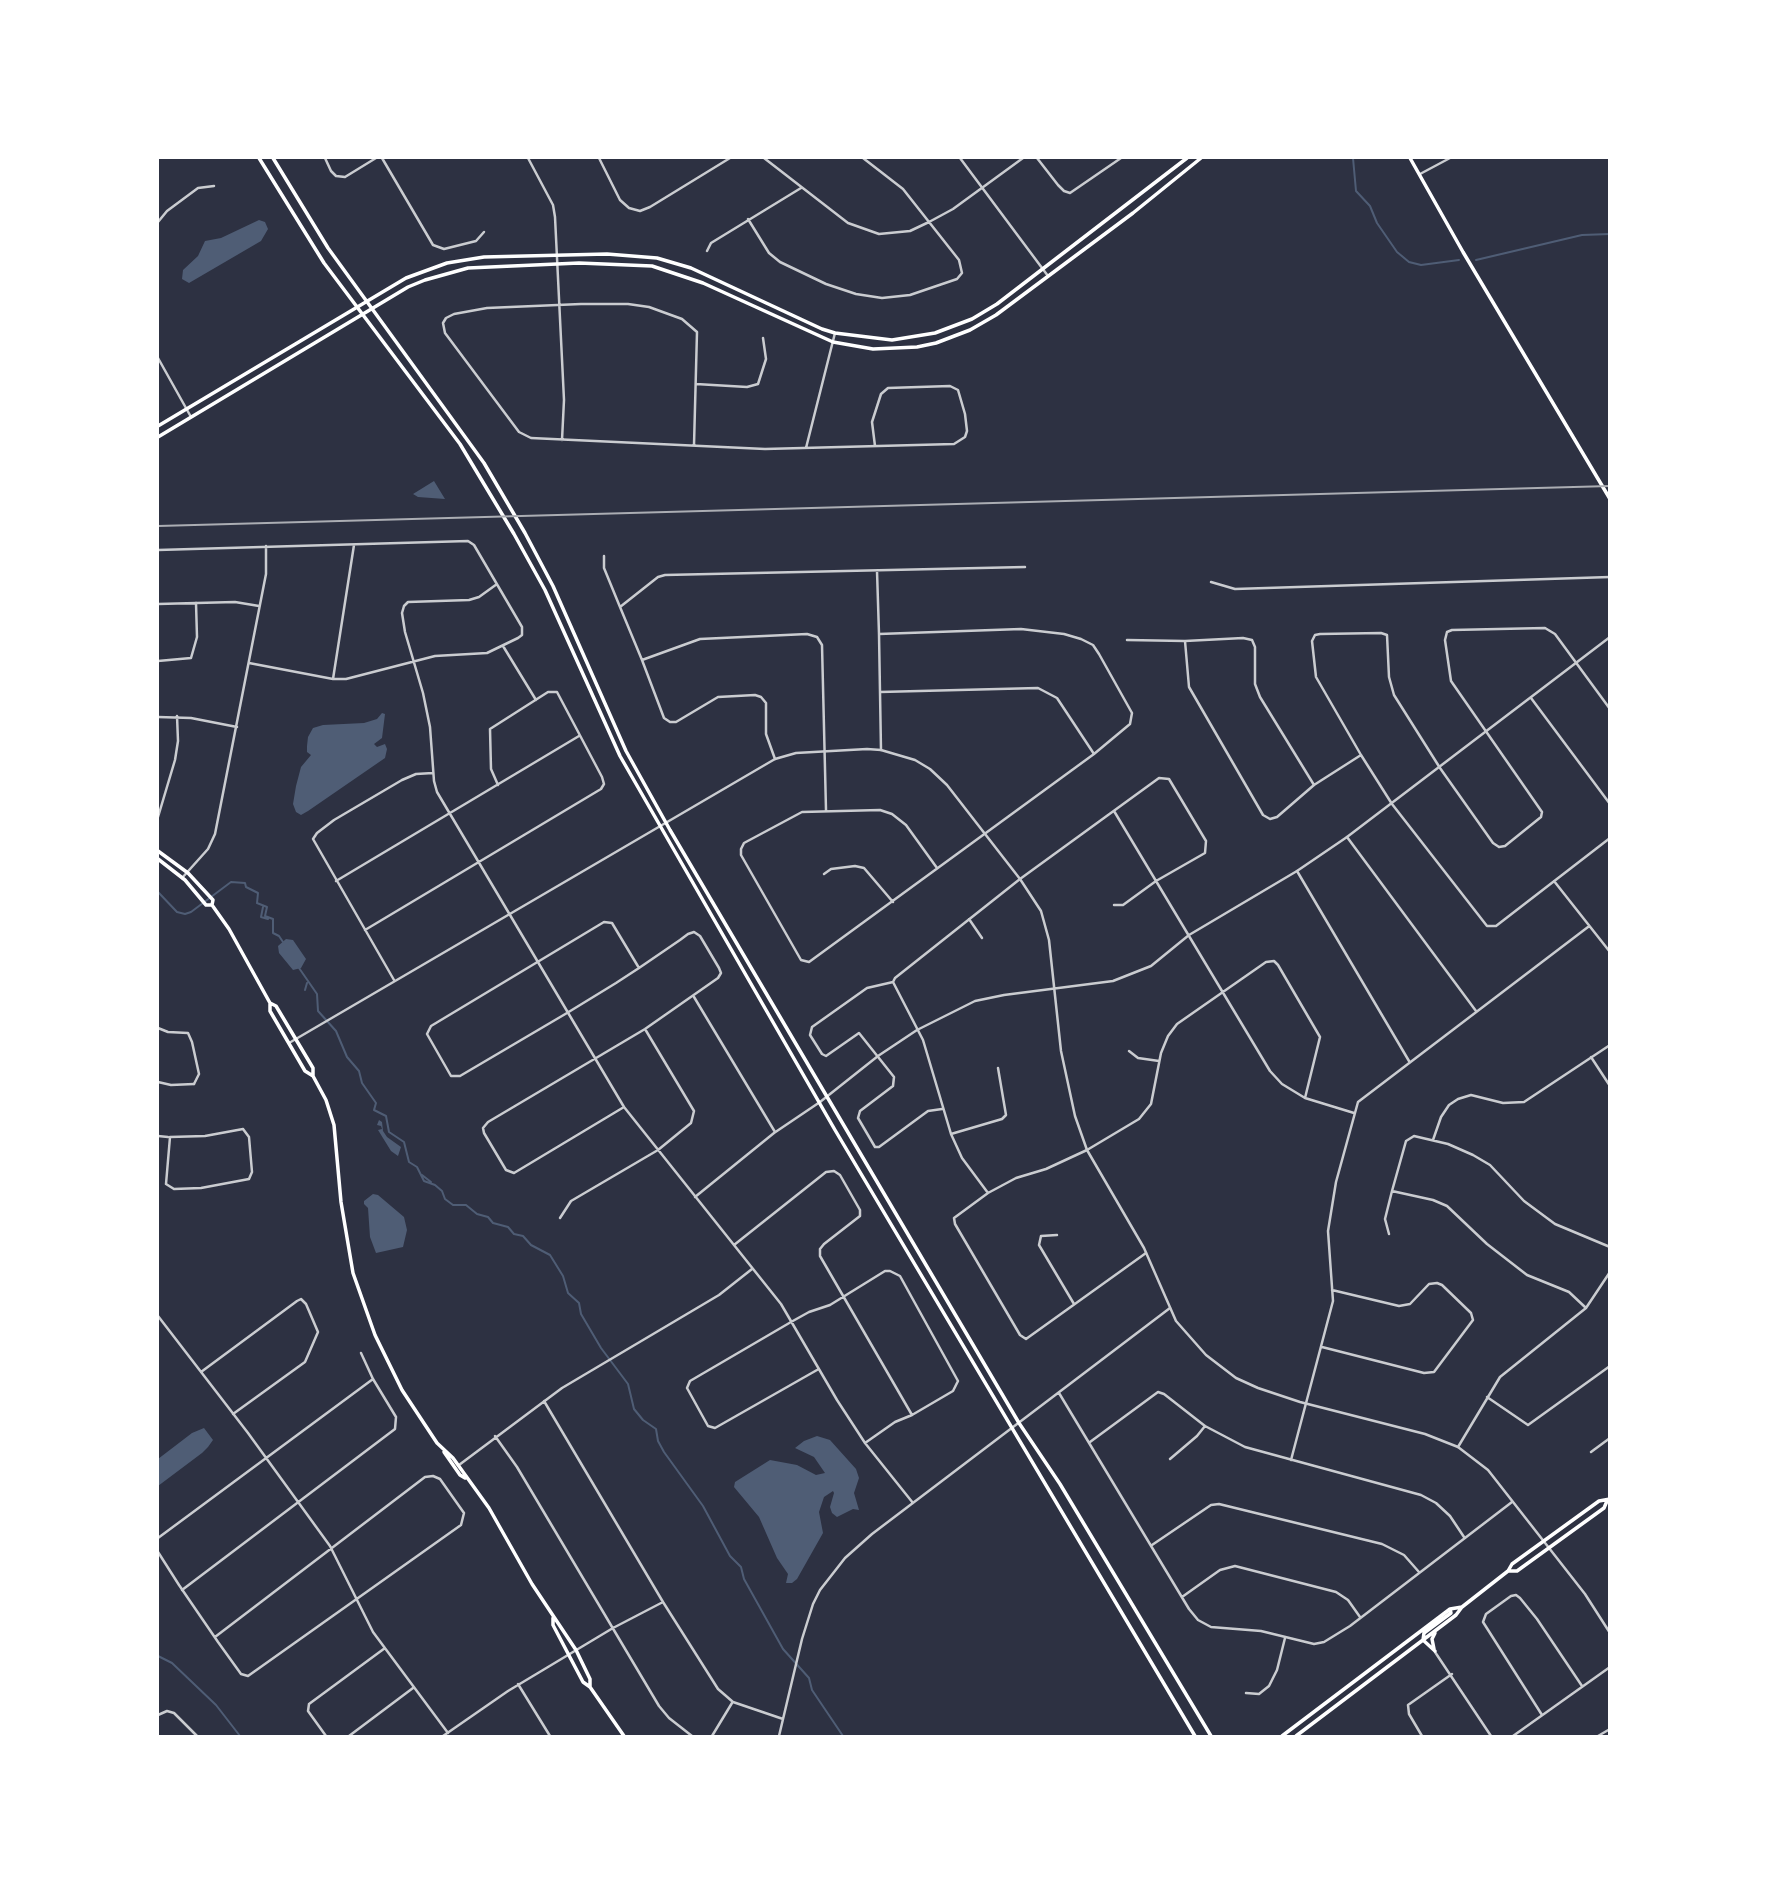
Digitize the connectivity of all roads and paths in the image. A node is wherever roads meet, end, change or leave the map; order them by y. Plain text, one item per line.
1 (259, 158) edge
2 (273, 158) edge
3 (325, 158) edge
4 (376, 158) edge
5 (382, 158) edge
6 (530, 158) edge
7 (599, 158) edge
8 (730, 158) edge
9 (764, 158) edge
10 (863, 158) edge
11 (960, 158) edge
12 (1023, 158) edge
13 (1037, 158) edge
14 (1119, 158) edge
15 (1187, 158) edge
16 (1201, 158) edge
17 (1410, 158) edge
18 (1450, 158) edge
19 (1420, 174) junction
20 (214, 186) dead end
21 (801, 188) junction
22 (982, 188) junction
23 (748, 219) junction
24 (158, 222) edge
25 (929, 222) junction
26 (484, 232) dead end
27 (707, 251) dead end
28 (558, 254) junction
29 (558, 263) junction
30 (1042, 268) junction
31 (1048, 276) junction
32 (367, 302) junction
33 (559, 305) junction
34 (358, 307) junction
35 (373, 310) junction
36 (364, 316) junction
37 (835, 333) junction
38 (763, 338) dead end
39 (833, 342) junction
40 (158, 358) edge
41 (696, 384) junction
42 (186, 408) junction
43 (191, 417) junction
44 (158, 426) edge
45 (158, 438) edge
46 (562, 440) junction
47 (694, 444) junction
48 (875, 446) junction
49 (806, 448) junction
50 (1609, 499) edge
51 (354, 545) junction
52 (266, 546) junction
53 (158, 550) edge
54 (604, 556) dead end
55 (1025, 567) dead end
56 (877, 570) junction
57 (1609, 577) edge
58 (1211, 582) dead end
59 (497, 584) junction
60 (196, 603) junction
61 (158, 604) edge
62 (259, 606) junction
63 (621, 607) junction
64 (879, 634) junction
65 (1609, 637) edge
66 (1127, 640) dead end
67 (1185, 641) junction
68 (503, 646) junction
69 (642, 660) junction
70 (158, 661) edge
71 (414, 661) junction
72 (249, 663) junction
73 (1577, 663) junction
74 (333, 679) junction
75 (880, 692) junction
76 (1531, 698) junction
77 (536, 699) junction
78 (1609, 709) edge
79 (177, 716) junction
80 (158, 717) edge
81 (237, 727) junction
82 (1486, 732) junction
83 (580, 735) junction
84 (824, 750) junction
85 (881, 750) junction
86 (1094, 754) junction
87 (1361, 754) junction
88 (775, 759) junction
89 (1440, 768) junction
90 (433, 773) junction
91 (498, 785) junction
92 (1314, 785) junction
93 (1392, 804) junction
94 (1609, 804) edge
95 (826, 810) junction
96 (1114, 811) junction
97 (449, 813) junction
98 (158, 817) edge
99 (667, 824) junction
100 (661, 827) junction
101 (985, 833) junction
102 (1347, 837) junction
103 (1609, 838) edge
104 (158, 851) edge
105 (158, 859) edge
106 (479, 863) junction
107 (937, 868) junction
108 (1297, 871) junction
109 (188, 872) junction
110 (824, 874) dead end
111 (182, 878) junction
112 (1020, 879) junction
113 (336, 881) junction
114 (1156, 881) junction
115 (1555, 881) junction
116 (894, 902) junction
117 (212, 905) junction
118 (1114, 905) dead end
119 (507, 914) junction
120 (969, 919) junction
121 (1588, 927) junction
122 (365, 930) junction
123 (1189, 935) junction
124 (982, 938) dead end
125 (1609, 952) edge
126 (537, 964) junction
127 (639, 968) junction
128 (394, 980) junction
129 (893, 982) junction
130 (1054, 989) junction
131 (1222, 991) junction
132 (694, 996) junction
133 (270, 1003) junction
134 (1476, 1010) junction
135 (567, 1013) junction
136 (158, 1028) edge
137 (645, 1029) junction
138 (917, 1030) junction
139 (296, 1039) junction
140 (289, 1043) junction
141 (1609, 1045) edge
142 (1129, 1051) dead end
143 (878, 1056) junction
144 (1591, 1057) junction
145 (595, 1059) junction
146 (1159, 1062) junction
147 (1409, 1062) junction
148 (998, 1068) dead end
149 (313, 1076) junction
150 (158, 1082) edge
151 (1609, 1086) edge
152 (827, 1096) junction
153 (1304, 1098) junction
154 (820, 1102) junction
155 (624, 1107) junction
156 (942, 1109) junction
157 (1354, 1113) junction
158 (775, 1132) junction
159 (951, 1134) junction
160 (158, 1136) edge
161 (170, 1137) junction
162 (1433, 1140) junction
163 (658, 1150) junction
164 (1087, 1150) junction
165 (1392, 1191) junction
166 (988, 1193) junction
167 (695, 1197) junction
168 (560, 1218) dead end
169 (1389, 1234) dead end
170 (1057, 1235) dead end
171 (734, 1245) junction
172 (1609, 1247) edge
173 (1146, 1252) junction
174 (752, 1269) junction
175 (1609, 1272) edge
176 (1332, 1290) junction
177 (844, 1296) junction
178 (1074, 1304) junction
179 (1170, 1308) junction
180 (1586, 1308) junction
181 (158, 1316) edge
182 (791, 1322) junction
183 (1322, 1347) junction
184 (361, 1353) dead end
185 (1609, 1366) edge
186 (818, 1369) junction
187 (201, 1372) junction
188 (373, 1379) junction
189 (1059, 1393) junction
190 (1487, 1397) junction
191 (544, 1401) junction
192 (1306, 1403) junction
193 (233, 1414) junction
194 (912, 1415) junction
195 (1019, 1423) junction
196 (1205, 1426) junction
197 (1012, 1428) junction
198 (495, 1436) junction
199 (1609, 1438) edge
200 (1090, 1442) junction
201 (865, 1443) junction
202 (1458, 1447) junction
203 (1591, 1452) dead end
204 (266, 1457) junction
205 (1170, 1459) dead end
206 (1291, 1460) junction
207 (456, 1466) junction
208 (1609, 1499) edge
209 (298, 1502) junction
210 (1512, 1502) junction
211 (913, 1503) junction
212 (1464, 1537) junction
213 (158, 1538) edge
214 (1543, 1542) junction
215 (1152, 1545) junction
216 (331, 1548) junction
217 (1548, 1549) junction
218 (158, 1552) edge
219 (1508, 1571) junction
220 (1419, 1572) junction
221 (182, 1590) junction
222 (1182, 1597) junction
223 (355, 1599) junction
224 (663, 1602) junction
225 (1462, 1607) junction
226 (1450, 1609) junction
227 (1360, 1617) junction
228 (1446, 1623) junction
229 (613, 1628) junction
230 (1609, 1631) edge
231 (215, 1637) junction
232 (1285, 1638) junction
233 (1423, 1640) junction
234 (385, 1648) junction
235 (1435, 1651) junction
236 (573, 1652) junction
237 (1609, 1667) edge
238 (1452, 1674) junction
239 (519, 1684) junction
240 (1582, 1686) junction
241 (414, 1688) junction
242 (1342, 1691) junction
243 (1246, 1693) dead end
244 (1347, 1698) junction
245 (733, 1702) junction
246 (158, 1715) edge
247 (1542, 1715) junction
248 (783, 1719) junction
249 (1609, 1729) edge
250 (448, 1732) junction
251 (548, 1736) edge
252 (197, 1737) edge
253 (326, 1737) edge
254 (349, 1737) edge
255 (443, 1737) edge
256 (624, 1737) edge
257 (692, 1737) edge
258 (712, 1737) edge
259 (779, 1737) edge
260 (1195, 1737) edge
261 (1211, 1737) edge
262 (1282, 1737) edge
263 (1296, 1737) edge
264 (1422, 1737) edge
265 (1491, 1737) edge
266 (1513, 1737) edge
267 (1598, 1737) edge

1 - 34 main road
2 - 32 main road
3 - 4 street
5 - 26 street
6 - 28 street
7 - 8 street
9 - 21 street
10 - 25 street
11 - 22 street
12 - 22 street
13 - 14 street
15 - 30 main road
16 - 31 main road
17 - 19 main road
18 - 19 street
19 - 50 main road
20 - 24 street
21 - 23 street
21 - 25 street
22 - 25 street
22 - 30 street
23 - 25 street
23 - 27 street
28 - 29 street
28 - 32 main road
28 - 37 main road
29 - 33 street
29 - 35 main road
29 - 39 main road
30 - 31 street
30 - 37 main road
31 - 39 main road
32 - 34 main road
32 - 35 main road
33 - 41 street
33 - 46 street
33 - 46 street
34 - 36 main road
34 - 42 main road
35 - 36 main road
35 - 99 main road
36 - 43 main road
36 - 100 main road
37 - 39 street
38 - 41 street
39 - 49 street
40 - 42 street
41 - 47 street
42 - 43 street
42 - 44 main road
43 - 45 main road
46 - 47 street
47 - 49 street
48 - 48 street
48 - 49 street
51 - 52 street
51 - 59 street
51 - 74 street
52 - 53 street
52 - 62 street
54 - 63 street
55 - 56 street
56 - 63 street
56 - 64 street
57 - 58 street
59 - 68 street
59 - 71 street
60 - 61 street
60 - 62 street
60 - 70 street
62 - 72 street
63 - 69 street
64 - 75 street
64 - 86 street
65 - 73 street
66 - 67 street
67 - 92 street
67 - 92 street
68 - 71 street
68 - 77 street
69 - 84 street
69 - 88 street
71 - 74 street
71 - 90 street
72 - 74 street
72 - 81 street
73 - 76 street
73 - 78 street
73 - 82 street
75 - 85 street
75 - 86 street
76 - 82 street
76 - 94 street
77 - 83 street
77 - 91 street
79 - 80 street
79 - 81 street
79 - 98 street
81 - 109 street
82 - 89 street
82 - 89 street
83 - 91 street
83 - 106 street
84 - 85 street
84 - 88 street
84 - 95 street
85 - 101 street
86 - 101 street
87 - 89 street
87 - 92 street
87 - 93 street
88 - 99 street
89 - 93 street
90 - 97 street
90 - 113 street
91 - 97 street
93 - 102 street
93 - 115 street
95 - 107 street
95 - 116 street
96 - 112 street
96 - 114 street
96 - 114 street
97 - 106 street
97 - 113 street
99 - 100 street
99 - 152 main road
100 - 119 street
100 - 154 main road
101 - 107 street
101 - 112 street
102 - 108 street
102 - 134 street
103 - 115 street
104 - 109 main road
105 - 111 main road
106 - 119 street
106 - 122 street
107 - 116 street
108 - 123 street
108 - 147 street
109 - 111 street
109 - 117 main road
110 - 116 street
111 - 117 main road
112 - 120 street
112 - 130 street
113 - 122 street
114 - 118 street
114 - 123 street
115 - 121 street
117 - 133 main road
119 - 126 street
119 - 128 street
120 - 124 street
120 - 129 street
121 - 125 street
121 - 134 street
122 - 128 street
123 - 130 street
123 - 131 street
126 - 127 street
126 - 135 street
126 - 135 street
127 - 132 street
127 - 135 street
128 - 139 street
129 - 138 street
129 - 143 street
130 - 138 street
130 - 164 street
131 - 146 street
131 - 153 street
131 - 153 street
132 - 137 street
132 - 158 street
133 - 139 main road
133 - 140 main road
134 - 147 street
135 - 145 street
136 - 150 street
137 - 145 street
137 - 163 street
138 - 143 street
138 - 156 street
139 - 140 street
139 - 149 main road
140 - 149 main road
141 - 144 street
142 - 146 street
143 - 152 street
143 - 156 street
144 - 151 street
144 - 162 street
145 - 155 street
145 - 155 street
146 - 164 street
147 - 157 street
148 - 159 street
149 - 207 main road
152 - 154 street
152 - 195 main road
153 - 157 street
154 - 158 street
154 - 197 main road
155 - 163 street
156 - 159 street
157 - 176 street
158 - 167 street
159 - 166 street
160 - 161 street
161 - 161 street
162 - 165 street
162 - 172 street
163 - 167 street
163 - 168 street
164 - 166 street
164 - 173 street
165 - 169 street
165 - 180 street
166 - 178 street
167 - 171 street
170 - 178 street
171 - 174 street
171 - 177 street
173 - 178 street
173 - 179 street
174 - 182 street
174 - 191 street
175 - 180 street
176 - 183 street
176 - 183 street
177 - 182 street
177 - 194 street
177 - 194 street
179 - 189 street
179 - 192 street
180 - 190 street
181 - 187 street
182 - 186 street
182 - 186 street
183 - 192 street
184 - 188 street
185 - 190 street
186 - 201 street
187 - 193 street
187 - 193 street
188 - 204 street
188 - 209 street
189 - 195 street
189 - 200 street
190 - 202 street
191 - 198 street
191 - 224 street
192 - 202 street
192 - 206 street
193 - 204 street
194 - 201 street
195 - 197 street
195 - 261 main road
196 - 200 street
196 - 205 street
196 - 206 street
197 - 211 street
197 - 260 main road
198 - 207 street
198 - 229 street
199 - 203 street
200 - 215 street
201 - 211 street
202 - 210 street
204 - 209 street
204 - 213 street
206 - 212 street
207 - 236 main road
208 - 214 main road
208 - 217 main road
209 - 216 street
209 - 221 street
210 - 212 street
210 - 214 street
211 - 248 street
212 - 220 street
214 - 217 street
214 - 219 main road
215 - 220 street
215 - 222 street
216 - 223 street
216 - 223 street
216 - 231 street
217 - 219 main road
217 - 230 street
218 - 221 street
219 - 225 main road
220 - 227 street
221 - 231 street
222 - 227 street
222 - 232 street
223 - 231 street
223 - 234 street
224 - 229 street
224 - 245 street
225 - 226 main road
225 - 228 main road
226 - 233 main road
226 - 242 main road
227 - 232 street
228 - 233 main road
228 - 235 main road
229 - 236 street
229 - 257 street
232 - 243 street
233 - 235 main road
233 - 244 main road
234 - 241 street
234 - 253 street
235 - 238 street
236 - 239 street
236 - 256 main road
237 - 240 street
238 - 264 street
238 - 265 street
239 - 250 street
239 - 251 street
240 - 247 street
240 - 247 street
241 - 250 street
241 - 254 street
242 - 244 main road
242 - 262 main road
244 - 263 main road
245 - 248 street
245 - 258 street
246 - 252 street
247 - 266 street
248 - 259 street
249 - 267 street
250 - 255 street

